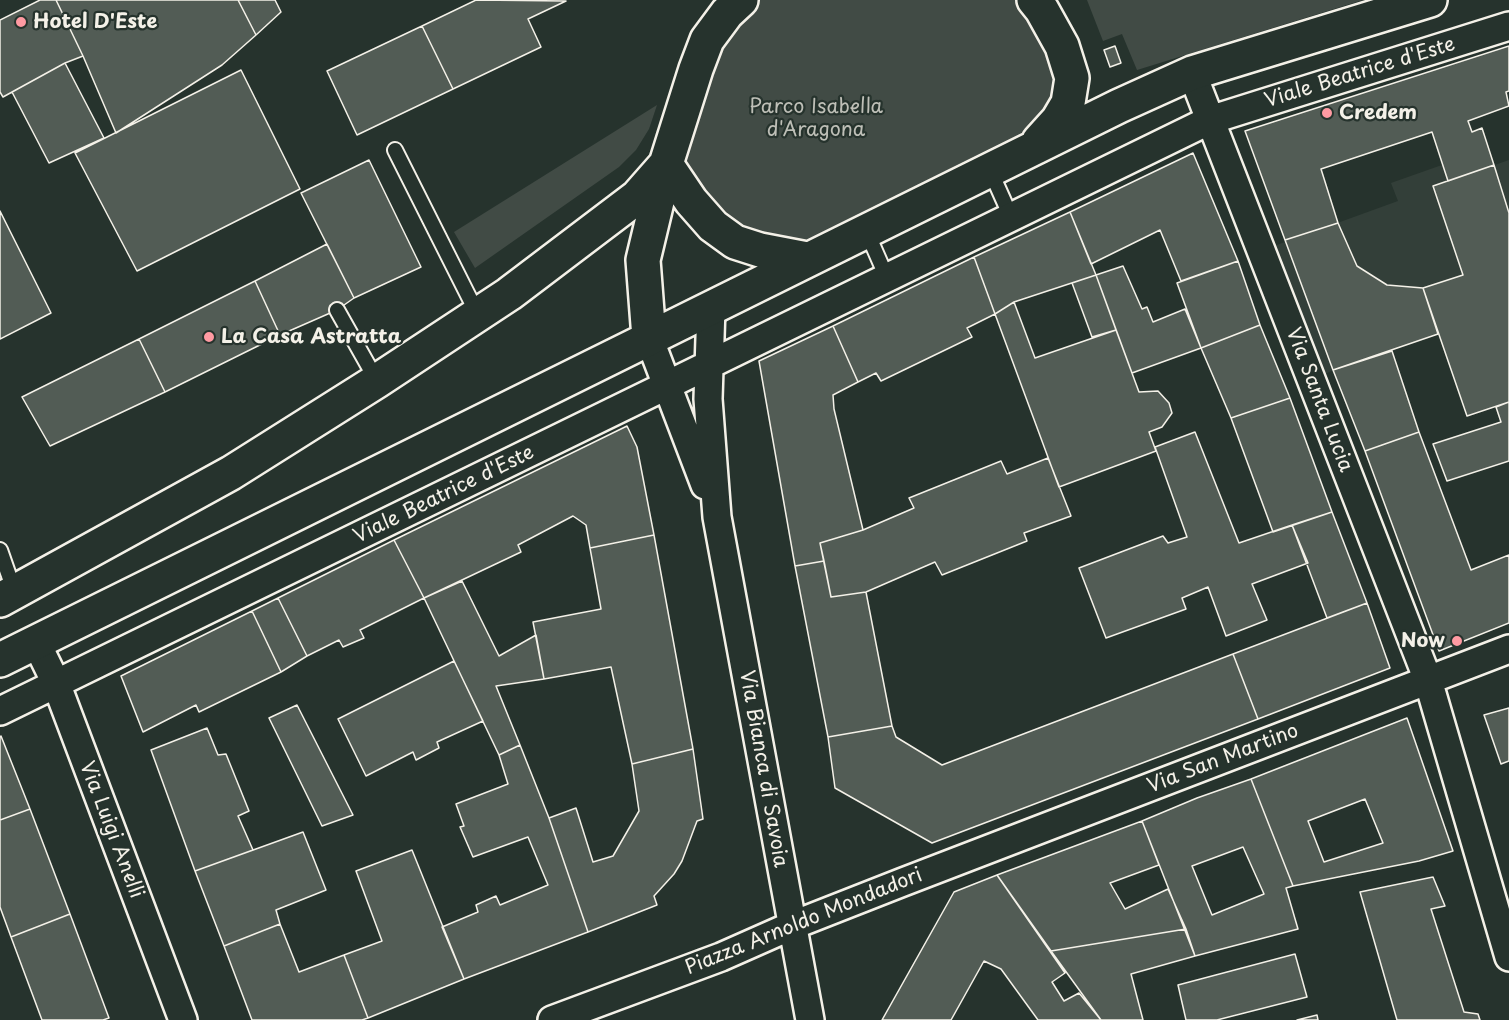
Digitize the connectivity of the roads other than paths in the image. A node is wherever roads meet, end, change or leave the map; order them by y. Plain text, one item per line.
1 (741, 0) edge
2 (1034, 0) edge
3 (1430, 0) edge
4 (1509, 26) edge
5 (1192, 73) junction
6 (1210, 120) junction
7 (1034, 147) junction
8 (395, 150) dead end
9 (666, 164) junction
10 (990, 170) junction
11 (1011, 217) junction
12 (866, 230) junction
13 (807, 260) junction
14 (887, 278) junction
15 (711, 307) junction
16 (337, 310) dead end
17 (478, 315) junction
18 (649, 338) junction
19 (708, 366) junction
20 (377, 381) junction
21 (668, 385) junction
22 (717, 517) junction
23 (0, 550) edge
24 (7, 597) edge
25 (36, 642) junction
26 (1509, 649) edge
27 (0, 660) edge
28 (1428, 680) junction
29 (56, 683) junction
30 (0, 711) edge
31 (938, 869) joint
32 (791, 926) junction
33 (1509, 957) edge
34 (183, 1020) edge
35 (552, 1020) edge
36 (810, 1020) edge

1 - 9 main road
2 - 7 main road
3 - 5 main road
4 - 6 street, Viale Beatrice d'Este
5 - 6 street
5 - 7 main road
6 - 11 street, Viale Beatrice d'Este
6 - 28 street, Via Santa Lucia
7 - 10 main road
8 - 17 lane
9 - 13 main road
9 - 17 main road
9 - 18 main road
10 - 11 lane
10 - 12 main road
11 - 14 street, Viale Beatrice d'Este
12 - 13 main road
12 - 14 lane
13 - 15 main road
14 - 19 street, Viale Beatrice d'Este
15 - 18 main road
15 - 19 street, Via Bianca di Savoia
16 - 20 lane
17 - 20 main road
18 - 21 street, Via Bianca di Savoia
18 - 25 main road
19 - 21 street, Viale Beatrice d'Este
19 - 22 street, Via Bianca di Savoia
20 - 24 main road
21 - 22 street, Via Bianca di Savoia
21 - 29 street, Viale Beatrice d'Este
22 - 32 street, Via Bianca di Savoia
23 - 24 lane
25 - 27 main road
25 - 29 street, Via Luigi Anelli
26 - 28 street, Via San Martino
28 - 31 street, Via San Martino
28 - 33 street, Via Santa Lucia
29 - 30 street, Viale Beatrice d'Este
29 - 34 street, Via Luigi Anelli
31 - 32 street, Piazza Arnoldo Mondadori
32 - 35 street, Piazza Arnoldo Mondadori
32 - 36 street, Via Bianca di Savoia

